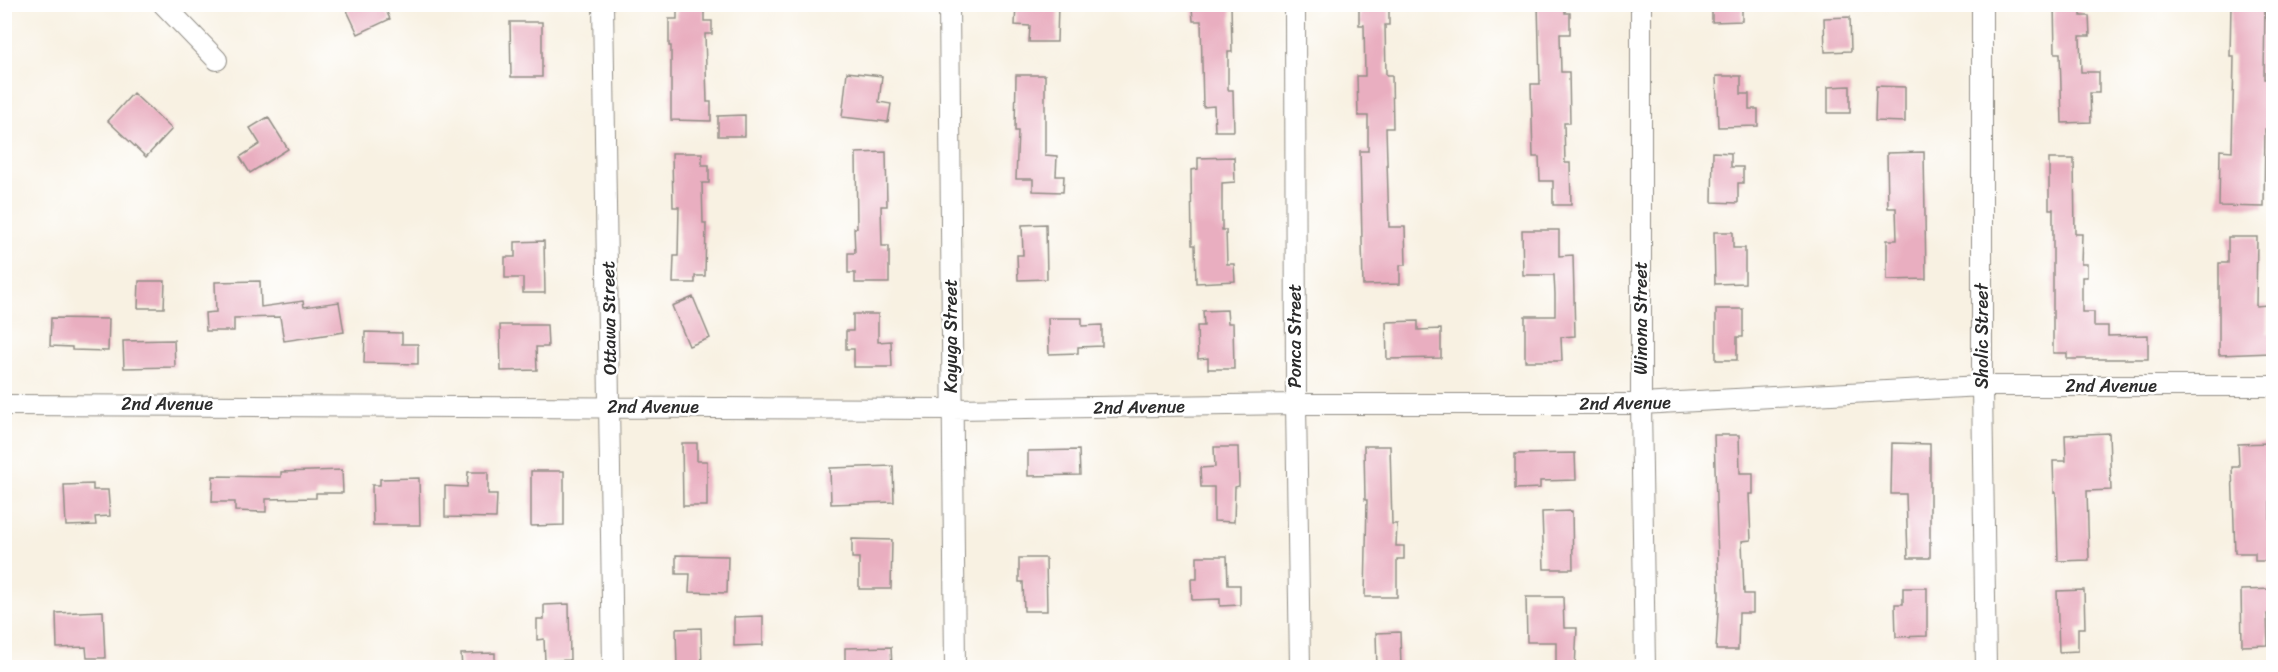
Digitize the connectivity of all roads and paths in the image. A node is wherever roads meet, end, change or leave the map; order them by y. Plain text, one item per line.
1 (163, 4) edge
2 (603, 4) edge
3 (949, 4) edge
4 (1295, 4) edge
5 (1641, 4) edge
6 (1982, 4) edge
7 (217, 60) dead end
8 (1982, 386) junction
9 (2274, 386) edge
10 (1641, 404) junction
11 (4, 405) edge
12 (1296, 405) junction
13 (610, 407) junction
14 (952, 409) junction
15 (613, 668) edge
16 (956, 668) edge
17 (1300, 668) edge
18 (1645, 668) edge
19 (1986, 668) edge

1 - 7 street
2 - 13 street, Ottawa Street
3 - 14 street, Kayuga Street
4 - 12 street, Ponca Street
5 - 10 street, Winona Street
6 - 8 street, Sholic Street
8 - 9 street, 2nd Avenue
8 - 10 street, 2nd Avenue
8 - 19 street, Sholic Street
10 - 12 street, 2nd Avenue
10 - 18 street, Winona Street
11 - 13 street, 2nd Avenue
12 - 14 street, 2nd Avenue
12 - 17 street, Ponca Street
13 - 14 street, 2nd Avenue
13 - 15 street, Ottawa Street
14 - 16 street, Kayuga Street

